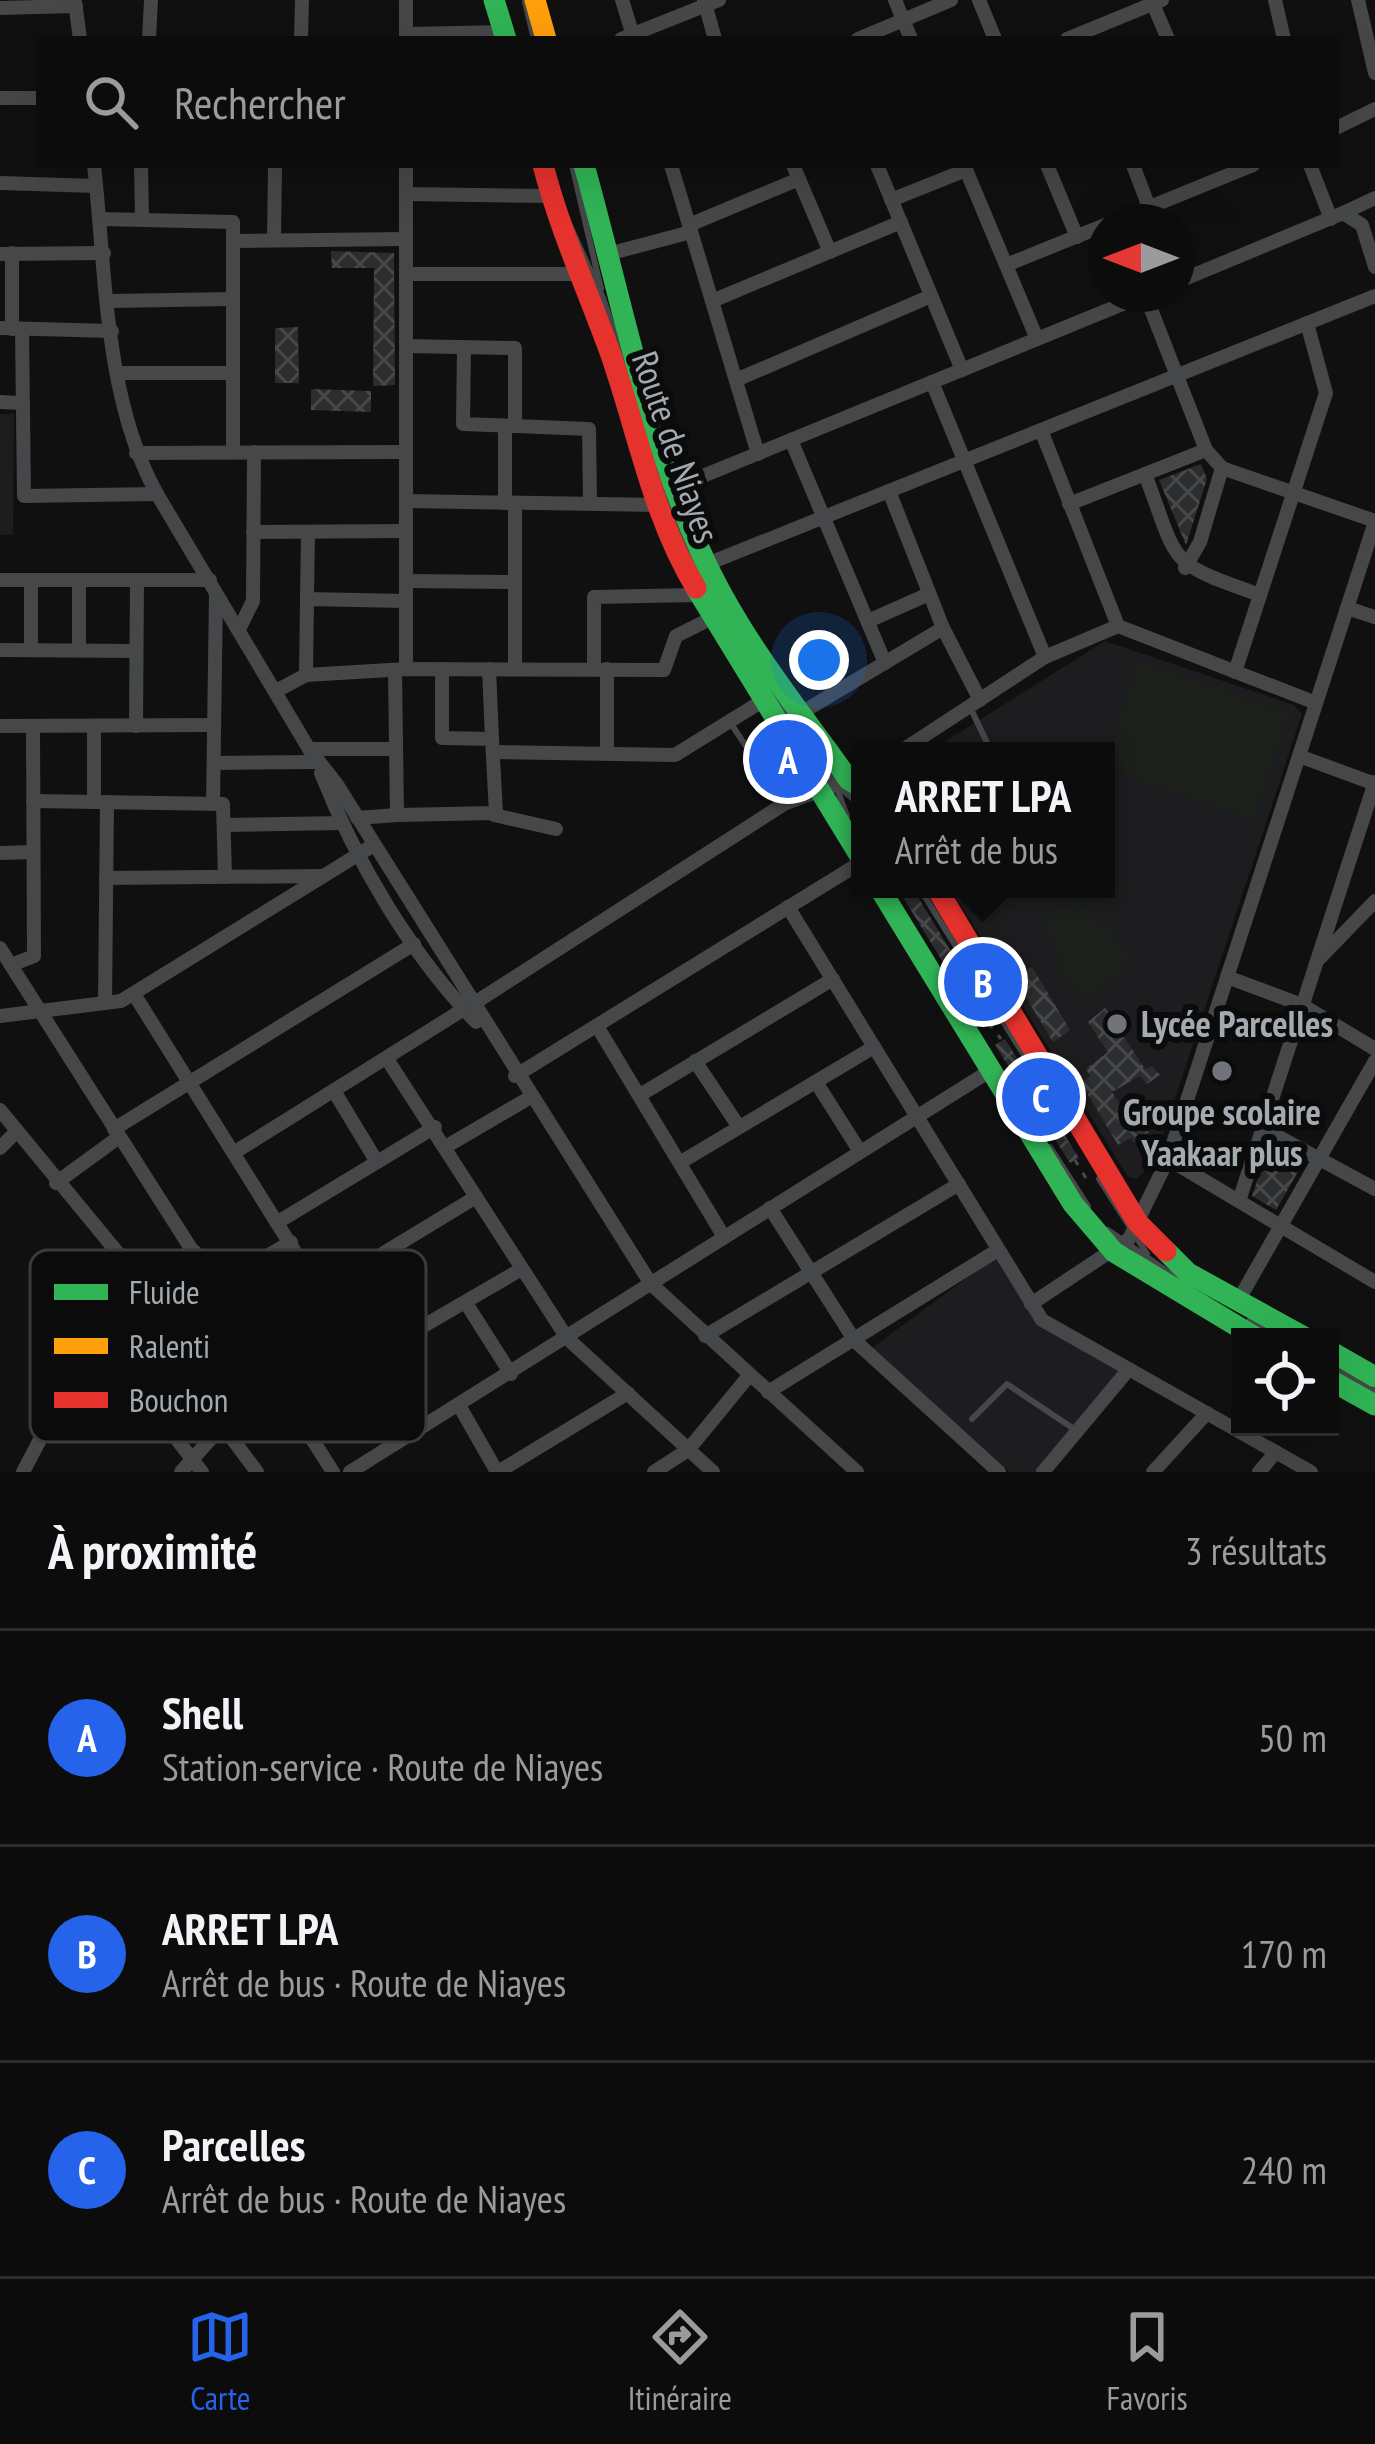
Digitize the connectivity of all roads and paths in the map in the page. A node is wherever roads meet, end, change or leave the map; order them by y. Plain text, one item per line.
1 (152, 0) edge
2 (302, 0) edge
3 (406, 0) edge
4 (498, 0) edge
5 (525, 0) edge
6 (535, 0) edge
7 (622, 0) edge
8 (895, 0) edge
9 (951, 0) edge
10 (979, 0) edge
11 (1108, 0) edge
12 (1275, 0) edge
13 (1358, 0) edge
14 (709, 2) edge
15 (1158, 2) edge
16 (76, 3) edge
17 (0, 8) edge
18 (903, 20) junction
19 (1115, 20) junction
20 (1369, 21) edge
21 (80, 36) edge
22 (149, 36) edge
23 (302, 36) edge
24 (406, 36) edge
25 (507, 36) edge
26 (533, 36) edge
27 (545, 36) edge
28 (629, 36) edge
29 (631, 36) edge
30 (715, 36) edge
31 (865, 36) edge
32 (910, 36) edge
33 (994, 36) edge
34 (1079, 36) edge
35 (1167, 36) edge
36 (1279, 36) edge
37 (1375, 73) edge
38 (0, 98) edge
39 (36, 98) edge
40 (1375, 109) edge
41 (1339, 127) edge
42 (94, 168) edge
43 (141, 168) edge
44 (275, 168) edge
45 (406, 168) edge
46 (547, 168) edge
47 (548, 168) edge
48 (573, 168) edge
49 (585, 168) edge
50 (672, 168) edge
51 (878, 168) edge
52 (963, 168) edge
53 (965, 168) edge
54 (1048, 168) edge
55 (1134, 168) edge
56 (1312, 168) edge
57 (1224, 171) edge
58 (796, 172) edge
59 (0, 183) edge
60 (96, 186) junction
61 (406, 194) junction
62 (550, 196) junction
63 (1375, 198) edge
64 (892, 200) junction
65 (1148, 204) edge
66 (1155, 204) edge
67 (1337, 216) junction
68 (100, 219) junction
69 (142, 219) junction
70 (901, 222) junction
71 (690, 228) junction
72 (1087, 233) edge
73 (1077, 237) junction
74 (406, 239) junction
75 (232, 241) junction
76 (274, 241) junction
77 (830, 252) junction
78 (6, 254) edge
79 (104, 254) junction
80 (608, 254) junction
81 (1006, 265) junction
82 (1375, 267) edge
83 (406, 274) junction
84 (579, 274) junction
85 (1195, 275) edge
86 (931, 296) junction
87 (1375, 296) edge
88 (232, 298) junction
89 (603, 298) junction
90 (109, 301) junction
91 (712, 301) junction
92 (1102, 312) edge
93 (1153, 312) edge
94 (1306, 323) junction
95 (11, 329) edge
96 (112, 331) junction
97 (1037, 339) junction
98 (406, 346) junction
99 (464, 347) junction
100 (962, 370) junction
101 (118, 373) junction
102 (232, 373) junction
103 (1177, 375) junction
104 (736, 380) junction
105 (932, 382) junction
106 (0, 402) edge
107 (22, 403) junction
108 (510, 426) junction
109 (1041, 430) junction
110 (791, 440) junction
111 (1206, 450) junction
112 (232, 452) junction
113 (254, 452) junction
114 (406, 452) junction
115 (136, 453) junction
116 (758, 454) junction
117 (964, 460) junction
118 (1222, 468) junction
119 (1145, 474) junction
120 (676, 488) junction
121 (889, 491) junction
122 (1294, 493) junction
123 (157, 494) junction
124 (406, 501) junction
125 (590, 502) junction
126 (510, 503) junction
127 (1069, 504) junction
128 (658, 505) junction
129 (824, 517) junction
130 (1375, 521) edge
131 (406, 531) junction
132 (253, 532) junction
133 (308, 532) junction
134 (707, 563) junction
135 (1185, 568) junction
136 (0, 580) edge
137 (31, 580) junction
138 (79, 580) junction
139 (137, 580) junction
140 (406, 581) junction
141 (515, 582) junction
142 (213, 585) junction
143 (929, 594) junction
144 (698, 595) junction
145 (1260, 595) junction
146 (308, 599) junction
147 (406, 601) junction
148 (1347, 608) junction
149 (1375, 617) edge
150 (712, 618) junction
151 (868, 621) junction
152 (1118, 626) junction
153 (943, 628) junction
154 (239, 629) junction
155 (0, 650) edge
156 (31, 650) junction
157 (79, 650) junction
158 (136, 651) junction
159 (1045, 657) junction
160 (885, 663) junction
161 (400, 669) junction
162 (442, 669) junction
163 (489, 669) junction
164 (515, 669) junction
165 (600, 669) junction
166 (1235, 672) junction
167 (305, 675) junction
168 (276, 691) junction
169 (764, 700) junction
170 (1316, 703) junction
171 (975, 704) junction
172 (801, 713) junction
173 (729, 722) junction
174 (214, 725) junction
175 (0, 726) edge
176 (32, 726) junction
177 (94, 726) junction
178 (136, 726) junction
179 (915, 742) edge
180 (988, 742) edge
181 (494, 746) junction
182 (396, 749) junction
183 (607, 752) junction
184 (1299, 755) junction
185 (313, 756) junction
186 (214, 764) junction
187 (845, 783) edge
188 (1375, 783) edge
189 (33, 801) junction
190 (101, 802) junction
191 (213, 803) junction
192 (784, 804) junction
193 (851, 814) edge
194 (397, 815) junction
195 (494, 815) junction
196 (350, 820) junction
197 (224, 825) junction
198 (556, 829) dead end
199 (366, 850) junction
200 (33, 852) junction
201 (0, 853) edge
202 (851, 866) edge
203 (328, 876) junction
204 (225, 877) junction
205 (106, 878) junction
206 (890, 898) edge
207 (891, 898) edge
208 (925, 898) edge
209 (942, 898) edge
210 (1375, 901) edge
211 (788, 908) junction
212 (414, 944) junction
213 (0, 948) edge
214 (1317, 961) junction
215 (11, 965) junction
216 (1227, 977) junction
217 (833, 980) junction
218 (134, 994) junction
219 (965, 994) dead end
220 (106, 1003) junction
221 (1302, 1005) junction
222 (468, 1007) junction
223 (37, 1010) junction
224 (0, 1016) edge
225 (597, 1026) junction
226 (1002, 1041) dead end
227 (874, 1047) junction
228 (1375, 1049) edge
229 (387, 1059) junction
230 (695, 1061) junction
231 (1375, 1061) edge
232 (993, 1070) junction
233 (515, 1076) junction
234 (189, 1081) junction
235 (816, 1082) junction
236 (334, 1091) junction
237 (640, 1095) junction
238 (529, 1099) junction
239 (0, 1111) edge
240 (917, 1115) junction
241 (435, 1127) junction
242 (740, 1127) junction
243 (1262, 1128) junction
244 (16, 1132) junction
245 (117, 1133) junction
246 (447, 1146) junction
247 (0, 1148) edge
248 (859, 1150) junction
249 (235, 1153) junction
250 (1168, 1159) junction
251 (1319, 1159) junction
252 (1075, 1160) dead end
253 (377, 1162) junction
254 (681, 1162) junction
255 (56, 1183) junction
256 (959, 1184) junction
257 (1092, 1188) dead end
258 (1375, 1189) edge
259 (476, 1197) junction
260 (1239, 1202) junction
261 (770, 1208) junction
262 (278, 1222) junction
263 (1280, 1228) junction
264 (724, 1237) junction
265 (1127, 1238) junction
266 (291, 1242) junction
267 (113, 1250) edge
268 (194, 1250) edge
269 (277, 1250) edge
270 (296, 1250) edge
271 (389, 1250) edge
272 (998, 1250) junction
273 (520, 1270) junction
274 (812, 1273) junction
275 (1375, 1282) edge
276 (651, 1284) junction
277 (1238, 1300) junction
278 (466, 1303) junction
279 (1031, 1304) junction
280 (426, 1326) edge
281 (1243, 1328) edge
282 (1262, 1328) edge
283 (1288, 1328) edge
284 (705, 1336) junction
285 (567, 1339) junction
286 (855, 1341) junction
287 (1339, 1357) edge
288 (1129, 1370) junction
289 (1339, 1372) edge
290 (511, 1374) junction
291 (1375, 1376) edge
292 (748, 1377) junction
293 (1339, 1385) edge
294 (1375, 1392) edge
295 (628, 1393) junction
296 (768, 1393) junction
297 (1375, 1405) edge
298 (460, 1407) junction
299 (1207, 1413) junction
300 (972, 1419) dead end
301 (1231, 1425) edge
302 (426, 1427) edge
303 (1077, 1432) junction
304 (1251, 1436) edge
305 (38, 1442) edge
306 (179, 1442) edge
307 (205, 1442) edge
308 (235, 1442) edge
309 (314, 1442) edge
310 (400, 1442) edge
311 (688, 1450) junction
312 (1276, 1452) junction
313 (190, 1457) junction
314 (22, 1472) edge
315 (181, 1472) edge
316 (202, 1472) edge
317 (257, 1472) edge
318 (333, 1472) edge
319 (350, 1472) edge
320 (498, 1472) edge
321 (655, 1472) edge
322 (713, 1472) edge
323 (856, 1472) edge
324 (999, 1472) edge
325 (1043, 1472) edge
326 (1153, 1472) edge
327 (1258, 1472) edge
328 (1311, 1472) edge

1 - 22 street
2 - 23 street
3 - 24 street
4 - 25 main road
5 - 26 lane
6 - 27 main road
7 - 28 street
8 - 18 street
9 - 18 street
10 - 33 street
11 - 19 street
12 - 36 street
13 - 20 street
14 - 29 street
14 - 30 street
15 - 19 street
15 - 35 street
16 - 17 street
16 - 21 street
18 - 31 street
18 - 32 street
19 - 34 street
20 - 37 street
38 - 39 street
40 - 41 street
42 - 60 street
43 - 69 street
44 - 76 street
45 - 61 street
46 - 62 main road, Route de Niayes
47 - 89 lane
48 - 89 lane
49 - 80 main road, Route de Niayes
50 - 71 street
51 - 64 street
52 - 64 street
53 - 81 street
54 - 73 street
55 - 65 street
56 - 67 street
57 - 66 street
58 - 71 street
58 - 77 street
59 - 60 street
60 - 68 street
61 - 62 street
61 - 74 street
62 - 84 main road, Route de Niayes
63 - 67 street
64 - 70 street
67 - 82 street
67 - 85 street
68 - 69 street
68 - 79 street
69 - 75 street
70 - 77 street
70 - 86 street
71 - 80 street
71 - 91 street
72 - 73 street
73 - 81 street
74 - 76 street
74 - 83 street
75 - 76 street
75 - 88 street
77 - 91 street
78 - 79 street
78 - 95 street
79 - 90 street
80 - 120 main road, Route de Niayes
81 - 97 street
83 - 84 street
83 - 98 street
84 - 128 main road, Route de Niayes
86 - 100 street
86 - 104 street
87 - 94 street
88 - 90 street
88 - 102 street
89 - 187 lane
90 - 96 street
91 - 104 street
92 - 97 street
93 - 103 street
94 - 103 street
94 - 122 street
95 - 96 street
95 - 107 street
96 - 101 street
97 - 100 street
98 - 99 street
98 - 114 street
99 - 108 street
99 - 108 street
100 - 105 street
101 - 102 street
101 - 115 street
102 - 112 street
103 - 109 street
103 - 111 street
104 - 116 street
105 - 110 street
105 - 117 street
106 - 107 street
107 - 123 street
108 - 125 street
108 - 126 street
109 - 117 street
109 - 127 street
110 - 116 street
110 - 129 street
111 - 118 street
111 - 119 street
112 - 113 street
112 - 115 street
113 - 114 street
113 - 132 street
114 - 124 street
115 - 123 street
116 - 120 street
117 - 121 street
117 - 159 street
118 - 122 street
118 - 135 street
119 - 127 street
119 - 135 street
120 - 134 main road, Route de Niayes
121 - 129 street
121 - 143 street
122 - 130 street
122 - 145 street
123 - 142 street
124 - 126 street
124 - 131 street
125 - 126 street
125 - 128 street
126 - 141 street
127 - 152 street
128 - 144 main road, Route de Niayes
129 - 134 street
129 - 151 street
130 - 148 street
131 - 133 street
131 - 140 street
132 - 133 street
132 - 154 street
133 - 146 street
134 - 172 main road, Route de Niayes
135 - 145 street
136 - 137 street
137 - 138 street
137 - 156 street
138 - 139 street
138 - 157 street
139 - 142 street
139 - 158 street
140 - 141 street
140 - 147 street
141 - 164 street
142 - 154 street
142 - 174 street
143 - 151 street
143 - 153 street
144 - 150 main road, Route de Niayes
144 - 165 street
145 - 166 street
146 - 147 street
146 - 167 street
147 - 161 street
148 - 149 street
148 - 170 street
150 - 165 street
150 - 169 main road, Route de Niayes
151 - 160 street
152 - 159 street
152 - 166 street
153 - 160 street
153 - 171 street
154 - 168 street
155 - 156 street
156 - 157 street
157 - 158 street
158 - 178 street
159 - 171 street
160 - 172 street
161 - 162 street
161 - 167 street
161 - 182 street
162 - 163 street
162 - 181 street
163 - 164 street
163 - 181 street
164 - 165 street
165 - 183 street
166 - 170 street
167 - 168 street
168 - 185 street
169 - 173 street
169 - 187 main road, Route de Niayes
170 - 184 street
171 - 179 street
171 - 180 lane
172 - 187 main road, Route de Niayes
173 - 183 street
173 - 192 lane
174 - 178 street
174 - 186 street
175 - 176 street
176 - 177 street
176 - 189 street
177 - 178 street
177 - 190 street
181 - 183 street
181 - 195 street
182 - 185 street
182 - 194 street
184 - 188 street
184 - 216 street
185 - 186 street
185 - 196 street
186 - 191 street
187 - 192 street
187 - 193 main road, Route de Niayes
188 - 214 street
189 - 190 street
189 - 200 street
190 - 191 street
190 - 205 street
191 - 197 street
192 - 222 street
194 - 195 street
194 - 196 street
195 - 198 street
196 - 197 street
196 - 199 street
197 - 204 street
199 - 203 street
199 - 212 street
199 - 222 street
200 - 201 street
200 - 215 street
202 - 211 street
203 - 204 street
203 - 218 street
204 - 205 street
205 - 220 street
206 - 232 main road
207 - 265 lane
208 - 265 lane
209 - 265 main road
210 - 214 street
211 - 217 street
211 - 225 street
212 - 222 street
212 - 234 street
213 - 215 street
214 - 221 street
215 - 223 street
216 - 221 street
216 - 250 street
217 - 227 street
217 - 230 street
218 - 220 street
218 - 234 street
219 - 226 path
220 - 223 street
221 - 228 street
221 - 243 street
222 - 229 street
222 - 233 street
223 - 224 street
223 - 245 street
225 - 233 street
225 - 237 street
227 - 235 street
227 - 240 street
229 - 236 street
229 - 241 street
230 - 237 street
230 - 242 street
231 - 251 street
232 - 240 street
232 - 265 main road
233 - 238 street
234 - 245 street
234 - 249 street
235 - 242 street
235 - 248 street
236 - 249 street
236 - 253 street
237 - 254 street
238 - 246 street
238 - 276 street
239 - 244 street
240 - 248 street
240 - 256 street
241 - 246 street
241 - 253 street
242 - 254 street
243 - 251 street
243 - 260 street
244 - 247 street
244 - 255 street
245 - 255 street
245 - 268 street
246 - 259 street
248 - 261 street
249 - 262 street
250 - 260 street
250 - 265 street
251 - 258 street
251 - 263 street
252 - 257 path
253 - 262 street
254 - 264 street
255 - 267 street
256 - 272 street
256 - 274 street
259 - 271 street
259 - 273 street
260 - 263 street
261 - 264 street
261 - 274 street
262 - 266 street
263 - 275 street
263 - 277 street
264 - 276 street
265 - 277 main road
265 - 279 street
265 - 281 main road
265 - 282 lane
266 - 269 street
266 - 270 street
272 - 279 street
272 - 286 street
273 - 278 street
273 - 285 street
274 - 284 street
274 - 286 street
276 - 284 street
276 - 285 street
277 - 283 main road
278 - 280 street
278 - 290 street
279 - 288 street
284 - 292 street
285 - 290 street
285 - 295 street
286 - 296 street
286 - 324 street
287 - 291 main road
288 - 299 street
288 - 303 street
289 - 294 lane
290 - 298 street
292 - 296 street
292 - 311 street
293 - 297 main road
295 - 311 street
295 - 320 street
296 - 323 street
298 - 302 street
298 - 320 street
299 - 301 street
299 - 326 street
300 - 303 lane
303 - 325 street
304 - 312 street
305 - 314 street
306 - 313 street
307 - 313 street
308 - 317 street
309 - 318 street
310 - 319 street
311 - 321 street
311 - 322 street
312 - 327 street
312 - 328 street
313 - 315 street
313 - 316 street

